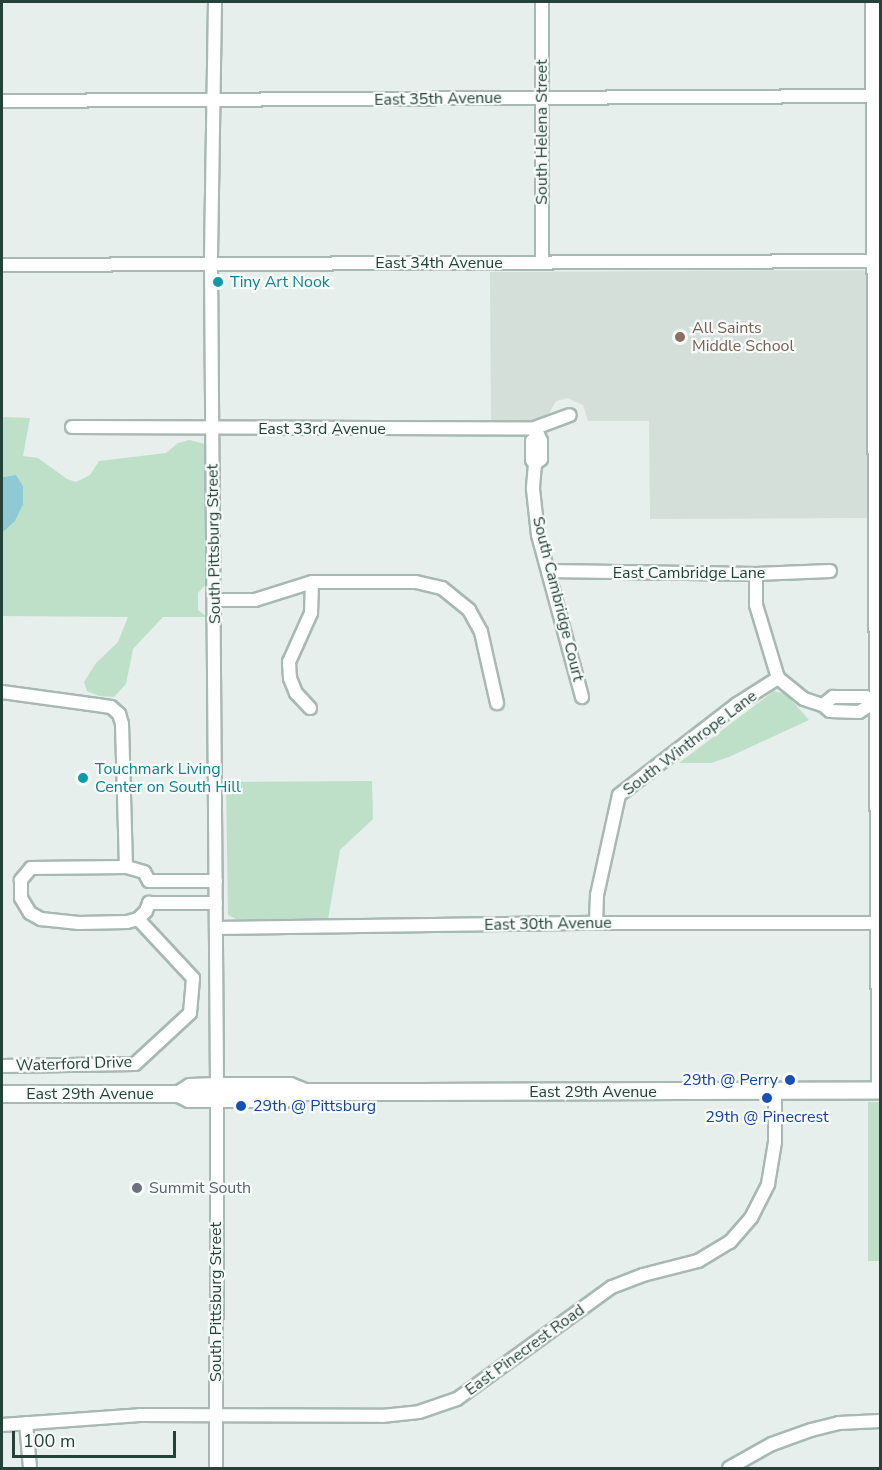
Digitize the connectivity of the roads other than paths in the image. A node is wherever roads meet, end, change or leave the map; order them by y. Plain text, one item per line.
1 (214, 2) edge
2 (542, 2) edge
3 (874, 2) edge
4 (878, 63) edge
5 (875, 96) junction
6 (541, 98) junction
7 (2, 101) edge
8 (213, 101) junction
9 (878, 243) edge
10 (876, 261) junction
11 (542, 262) junction
12 (211, 264) junction
13 (2, 265) edge
14 (570, 415) dead end
15 (72, 427) dead end
16 (213, 429) junction
17 (536, 432) junction
18 (878, 435) edge
19 (830, 571) dead end
20 (548, 572) junction
21 (756, 574) junction
22 (312, 582) junction
23 (878, 590) edge
24 (214, 600) junction
25 (778, 678) junction
26 (2, 692) edge
27 (582, 697) dead end
28 (497, 703) dead end
29 (873, 705) junction
30 (310, 708) dead end
31 (126, 867) junction
32 (149, 881) junction
33 (216, 881) junction
34 (149, 903) junction
35 (216, 903) junction
36 (138, 919) junction
37 (596, 923) junction
38 (880, 923) edge
39 (216, 928) junction
40 (2, 1066) edge
41 (880, 1090) edge
42 (775, 1091) junction
43 (217, 1093) junction
44 (2, 1094) edge
45 (216, 1415) junction
46 (880, 1421) edge
47 (26, 1423) junction
48 (2, 1425) edge
49 (30, 1468) edge
50 (216, 1468) edge
51 (729, 1468) edge

1 - 8 street, South Pittsburg Street
2 - 6 street, South Helena Street
3 - 4 street
4 - 5 street
5 - 6 street, East 35th Avenue
5 - 9 street
6 - 8 street, East 35th Avenue
6 - 11 street, South Helena Street
7 - 8 street, East 35th Avenue
8 - 12 street, South Pittsburg Street
9 - 10 street
10 - 11 street, East 34th Avenue
10 - 18 street
11 - 12 street, East 34th Avenue
12 - 13 street, East 34th Avenue
12 - 16 street, South Pittsburg Street
14 - 17 street, East 33rd Avenue
15 - 16 street, East 33rd Avenue
16 - 17 street, East 33rd Avenue
16 - 24 street, South Pittsburg Street
17 - 20 street, South Cambridge Court
18 - 23 street
19 - 21 street, East Cambridge Lane
20 - 21 street, East Cambridge Lane
20 - 27 street, South Cambridge Court
21 - 25 street
22 - 24 street
22 - 28 street
22 - 30 street
23 - 29 street
24 - 33 street, South Pittsburg Street
25 - 29 street
25 - 37 street, South Winthrope Lane
26 - 31 street
29 - 38 street
31 - 32 street
31 - 36 street
32 - 33 street
32 - 34 street
33 - 35 street, South Pittsburg Street
34 - 35 street
34 - 36 street
35 - 39 street, South Pittsburg Street
36 - 40 street, Waterford Drive
37 - 38 street, East 30th Avenue
37 - 39 street, East 30th Avenue
38 - 41 street
39 - 43 street, South Pittsburg Street
41 - 42 street, East 29th Avenue
42 - 43 street, East 29th Avenue
42 - 45 street, East Pinecrest Road
43 - 44 street, East 29th Avenue
43 - 45 street, South Pittsburg Street
45 - 47 street, East Pinecrest Road
45 - 50 street, South Pittsburg Street
46 - 51 street
47 - 48 street, East Pinecrest Road
47 - 49 street

